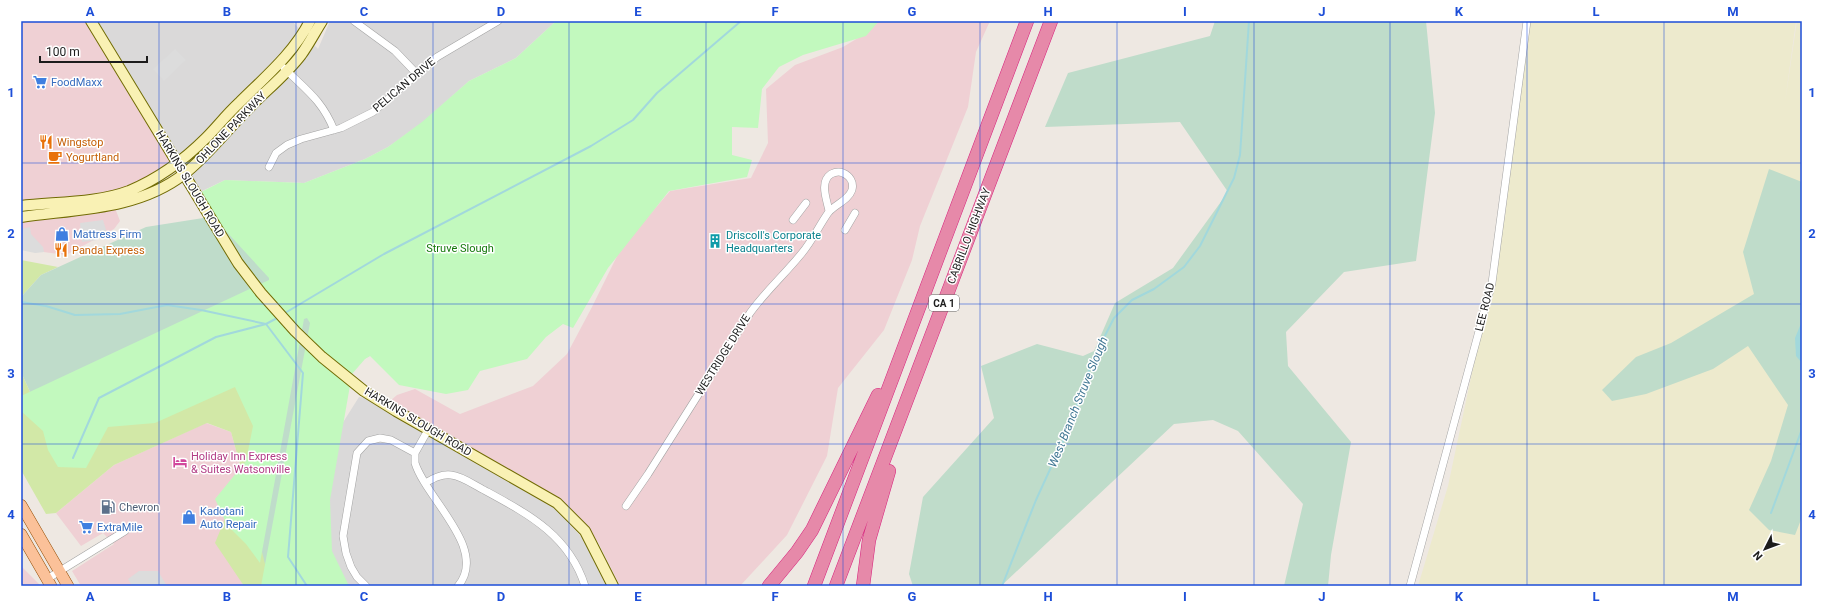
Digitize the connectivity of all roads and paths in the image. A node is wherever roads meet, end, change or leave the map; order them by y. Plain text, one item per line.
1 (91, 21) edge
2 (310, 21) edge
3 (322, 21) edge
4 (354, 21) edge
5 (498, 21) edge
6 (1027, 21) edge
7 (1051, 21) edge
8 (1527, 21) edge
9 (279, 64) junction
10 (287, 72) junction
11 (417, 74) junction
12 (334, 130) junction
13 (177, 164) junction
14 (270, 167) dead end
15 (183, 174) junction
16 (806, 203) dead end
17 (21, 206) edge
18 (829, 211) junction
19 (855, 213) dead end
20 (21, 217) edge
21 (793, 220) dead end
22 (845, 230) dead end
23 (910, 333) junction
24 (919, 368) junction
25 (428, 430) junction
26 (415, 453) junction
27 (425, 483) junction
28 (21, 506) edge
29 (626, 506) dead end
30 (125, 531) dead end
31 (21, 534) edge
32 (60, 573) junction
33 (49, 583) edge
34 (68, 586) edge
35 (366, 586) edge
36 (458, 586) edge
37 (585, 586) edge
38 (614, 586) edge
39 (769, 586) edge
40 (814, 586) edge
41 (836, 586) edge
42 (862, 586) edge
43 (1410, 586) edge

1 - 13 main road, HARKINS SLOUGH ROAD
2 - 9 main road, OHLONE PARKWAY
3 - 10 main road, OHLONE PARKWAY
4 - 11 street
5 - 11 street, PELICAN DRIVE
6 - 23 highway, CABRILLO HIGHWAY / CA 1
7 - 24 highway, CABRILLO HIGHWAY / CA 1
8 - 43 street, LEE ROAD
9 - 10 street
9 - 13 main road, OHLONE PARKWAY
10 - 12 street
10 - 15 main road, OHLONE PARKWAY
11 - 12 street, PELICAN DRIVE
12 - 14 street, PELICAN DRIVE
13 - 15 main road, HARKINS SLOUGH ROAD
13 - 17 main road, OHLONE PARKWAY
15 - 20 main road, OHLONE PARKWAY
15 - 25 main road, HARKINS SLOUGH ROAD
16 - 21 street
18 - 18 street, WESTRIDGE DRIVE
18 - 29 street, WESTRIDGE DRIVE
19 - 22 street
23 - 39 highway
23 - 40 highway, CABRILLO HIGHWAY / CA 1
24 - 41 highway, CABRILLO HIGHWAY / CA 1
24 - 42 highway
25 - 26 street
25 - 38 main road, HARKINS SLOUGH ROAD
26 - 27 street
26 - 35 street
27 - 36 street
27 - 37 street
28 - 32 main road
30 - 32 street
31 - 33 main road
32 - 33 street
32 - 34 main road

